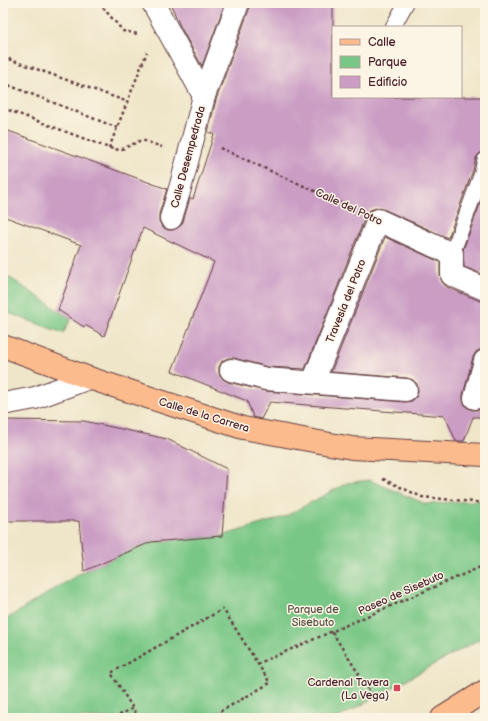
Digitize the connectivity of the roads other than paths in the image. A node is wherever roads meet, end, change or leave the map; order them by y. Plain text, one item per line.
1 (153, 3) edge
2 (238, 3) edge
3 (406, 3) edge
4 (394, 26) edge
5 (204, 96) junction
6 (485, 160) edge
7 (171, 218) dead end
8 (378, 220) joint
9 (452, 254) junction
10 (485, 289) edge
11 (3, 346) edge
12 (485, 361) edge
13 (231, 370) dead end
14 (89, 378) junction
15 (313, 382) junction
16 (406, 390) dead end
17 (475, 398) dead end
18 (3, 404) edge
19 (485, 455) edge
20 (485, 691) edge
21 (485, 710) edge
22 (442, 718) edge
23 (460, 718) edge

1 - 5 street
2 - 5 street, Calle Desempedrada
3 - 4 lane
5 - 7 street, Calle Desempedrada
6 - 9 lane
8 - 9 street, Calle del Potro
8 - 15 street, Travesía del Potro
9 - 10 street
11 - 14 main road, Calle de la Carrera
12 - 17 street
13 - 15 street
14 - 18 street
14 - 19 main road, Calle de la Carrera
15 - 16 street
20 - 22 main road
21 - 23 main road

